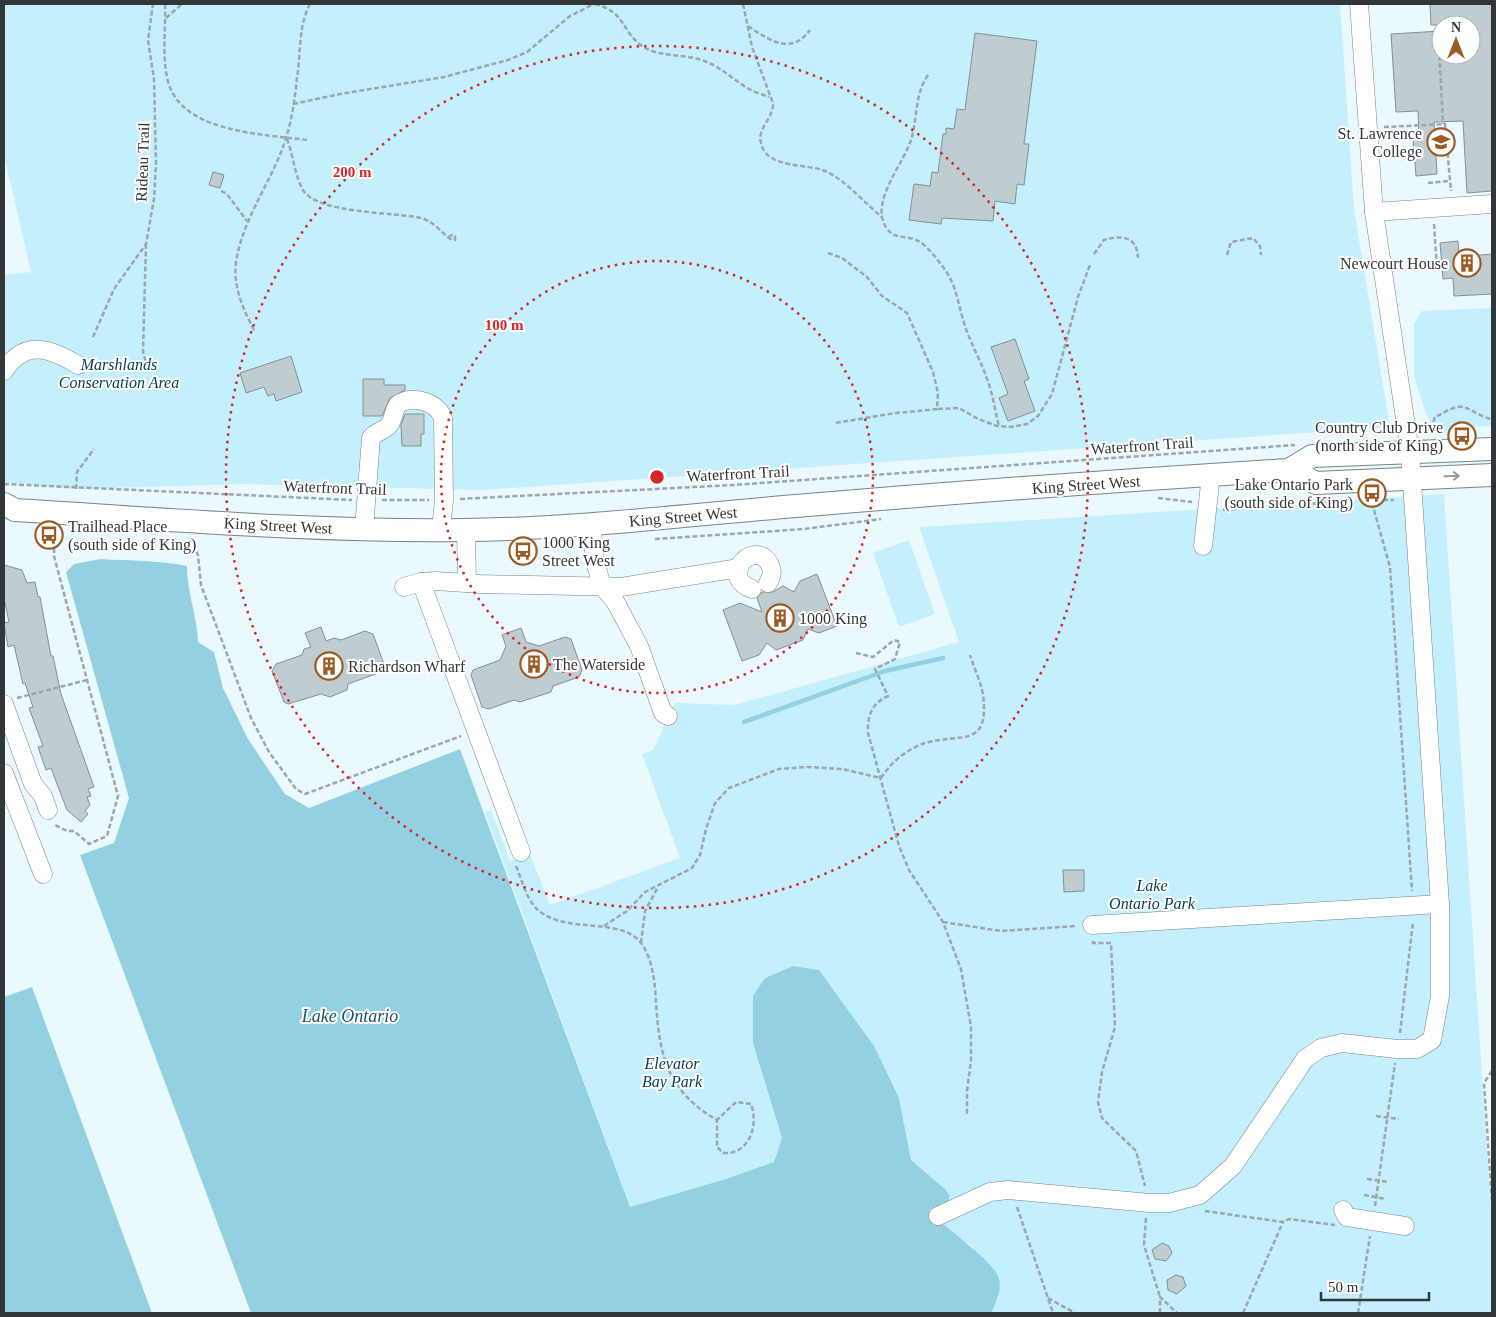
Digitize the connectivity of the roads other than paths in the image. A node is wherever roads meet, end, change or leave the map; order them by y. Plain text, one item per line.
1 (1359, 4) edge
2 (1492, 204) edge
3 (1374, 212) junction
4 (78, 365) dead end
5 (4, 371) edge
6 (1492, 450) edge
7 (1410, 452) junction
8 (1289, 470) junction
9 (1211, 475) junction
10 (1492, 475) edge
11 (1412, 477) junction
12 (8, 510) edge
13 (591, 523) junction
14 (364, 529) junction
15 (441, 530) junction
16 (466, 530) junction
17 (1203, 546) dead end
18 (739, 568) junction
19 (421, 582) junction
20 (467, 583) junction
21 (602, 586) junction
22 (404, 587) dead end
23 (8, 702) edge
24 (668, 716) dead end
25 (30, 774) junction
26 (5, 780) edge
27 (49, 817) road end
28 (518, 858) road end
29 (43, 874) dead end
30 (1440, 904) junction
31 (1092, 924) road end
32 (1345, 1213) road end
33 (938, 1216) dead end
34 (1405, 1226) dead end

1 - 3 street
2 - 3 street
3 - 7 street
4 - 5 street
6 - 7 main road, King Street West
7 - 8 main road, King Street West
7 - 11 street
8 - 9 main road, King Street West
8 - 11 main road, King Street West
9 - 13 main road, King Street West
9 - 17 street
11 -> 10 main road, King Street West
11 - 30 street
12 - 14 main road, King Street West
13 - 16 main road, King Street West
13 - 21 street
14 - 15 main road, King Street West
14 - 15 street
15 - 16 main road, King Street West
16 - 20 street
18 - 18 street
18 - 21 street
19 - 20 street
19 - 22 street
19 - 28 street
20 - 21 street
21 - 24 street
23 - 25 street
25 - 26 street
25 - 27 street
26 - 29 street
30 - 31 street
30 - 33 street
32 - 34 street

